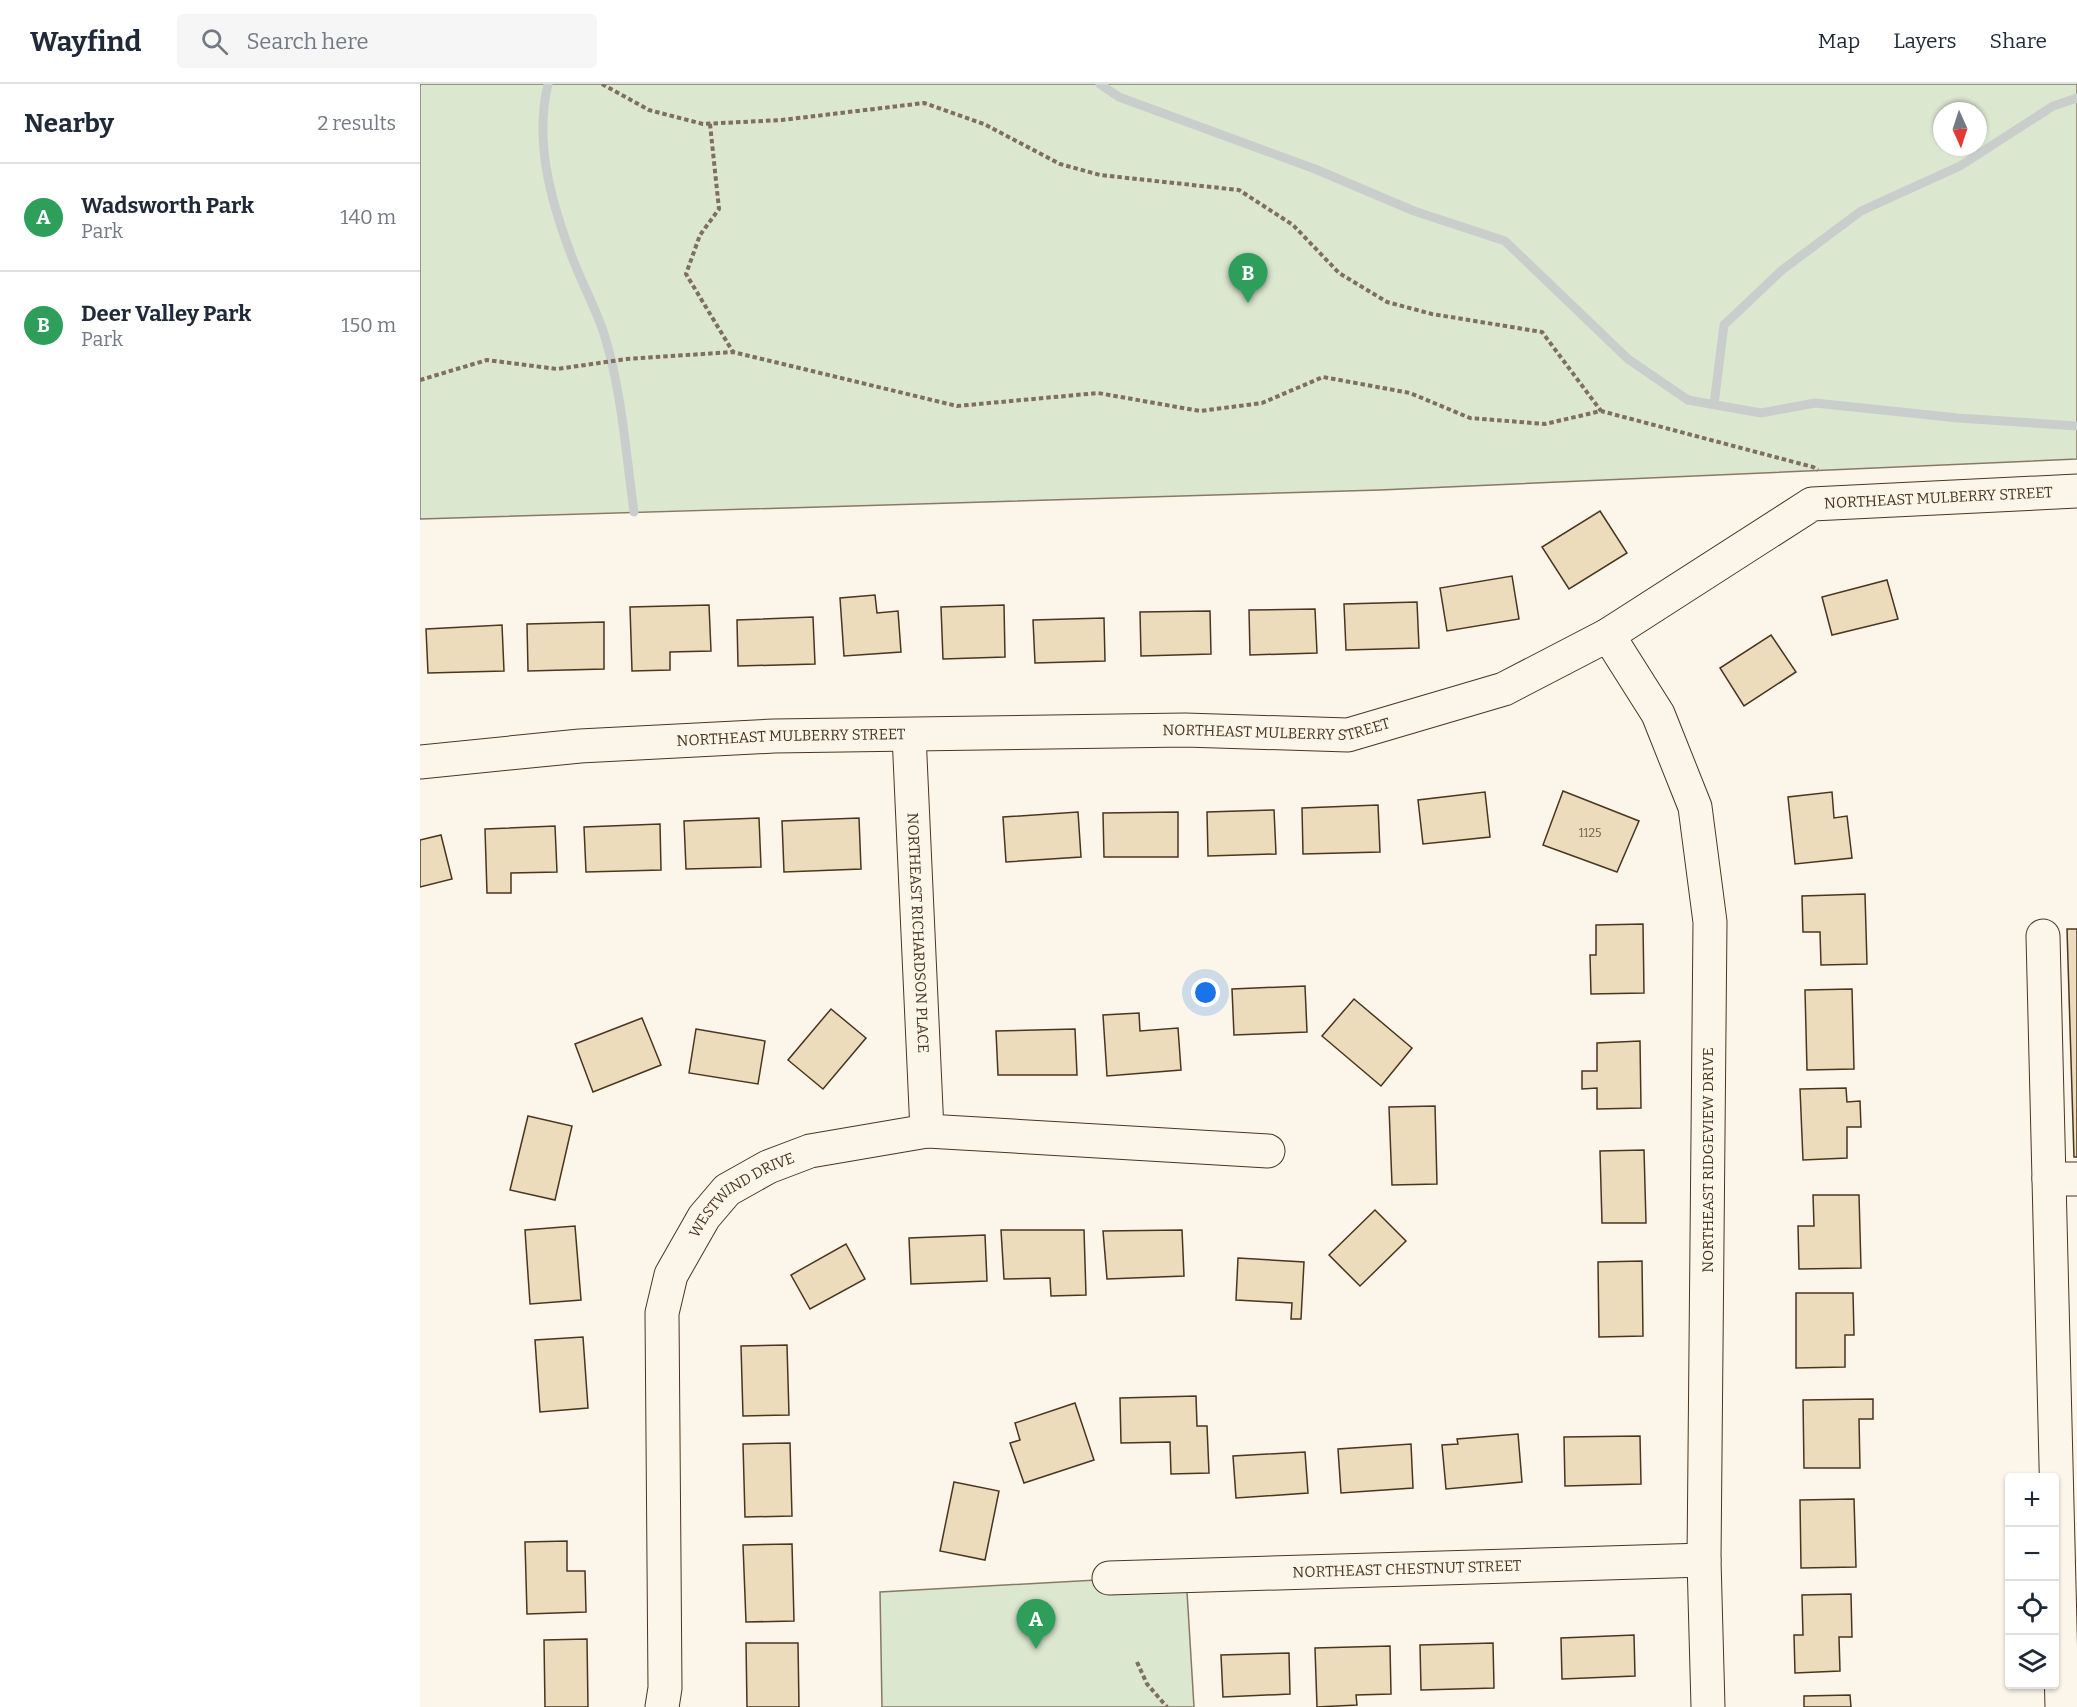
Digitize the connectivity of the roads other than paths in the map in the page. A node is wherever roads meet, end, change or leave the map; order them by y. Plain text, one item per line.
1 (2077, 490) edge
2 (1608, 635) junction
3 (909, 735) junction
4 (420, 762) edge
5 (2043, 936) dead end
6 (927, 1131) junction
7 (1268, 1151) dead end
8 (2063, 1179) edge
9 (2068, 1545) edge
10 (1704, 1560) junction
11 (1109, 1578) dead end
12 (662, 1707) edge
13 (1708, 1707) edge
14 (2062, 1707) edge

1 - 2 street, NORTHEAST MULBERRY STREET
2 - 3 street, NORTHEAST MULBERRY STREET
2 - 10 street, NORTHEAST RIDGEVIEW DRIVE
3 - 4 street, NORTHEAST MULBERRY STREET
3 - 6 street, NORTHEAST RICHARDSON PLACE
5 - 8 street
6 - 7 street, WESTWIND DRIVE
6 - 12 street, WESTWIND DRIVE
8 - 9 street
9 - 14 street
10 - 11 street, NORTHEAST CHESTNUT STREET
10 - 13 street, NORTHEAST RIDGEVIEW DRIVE

